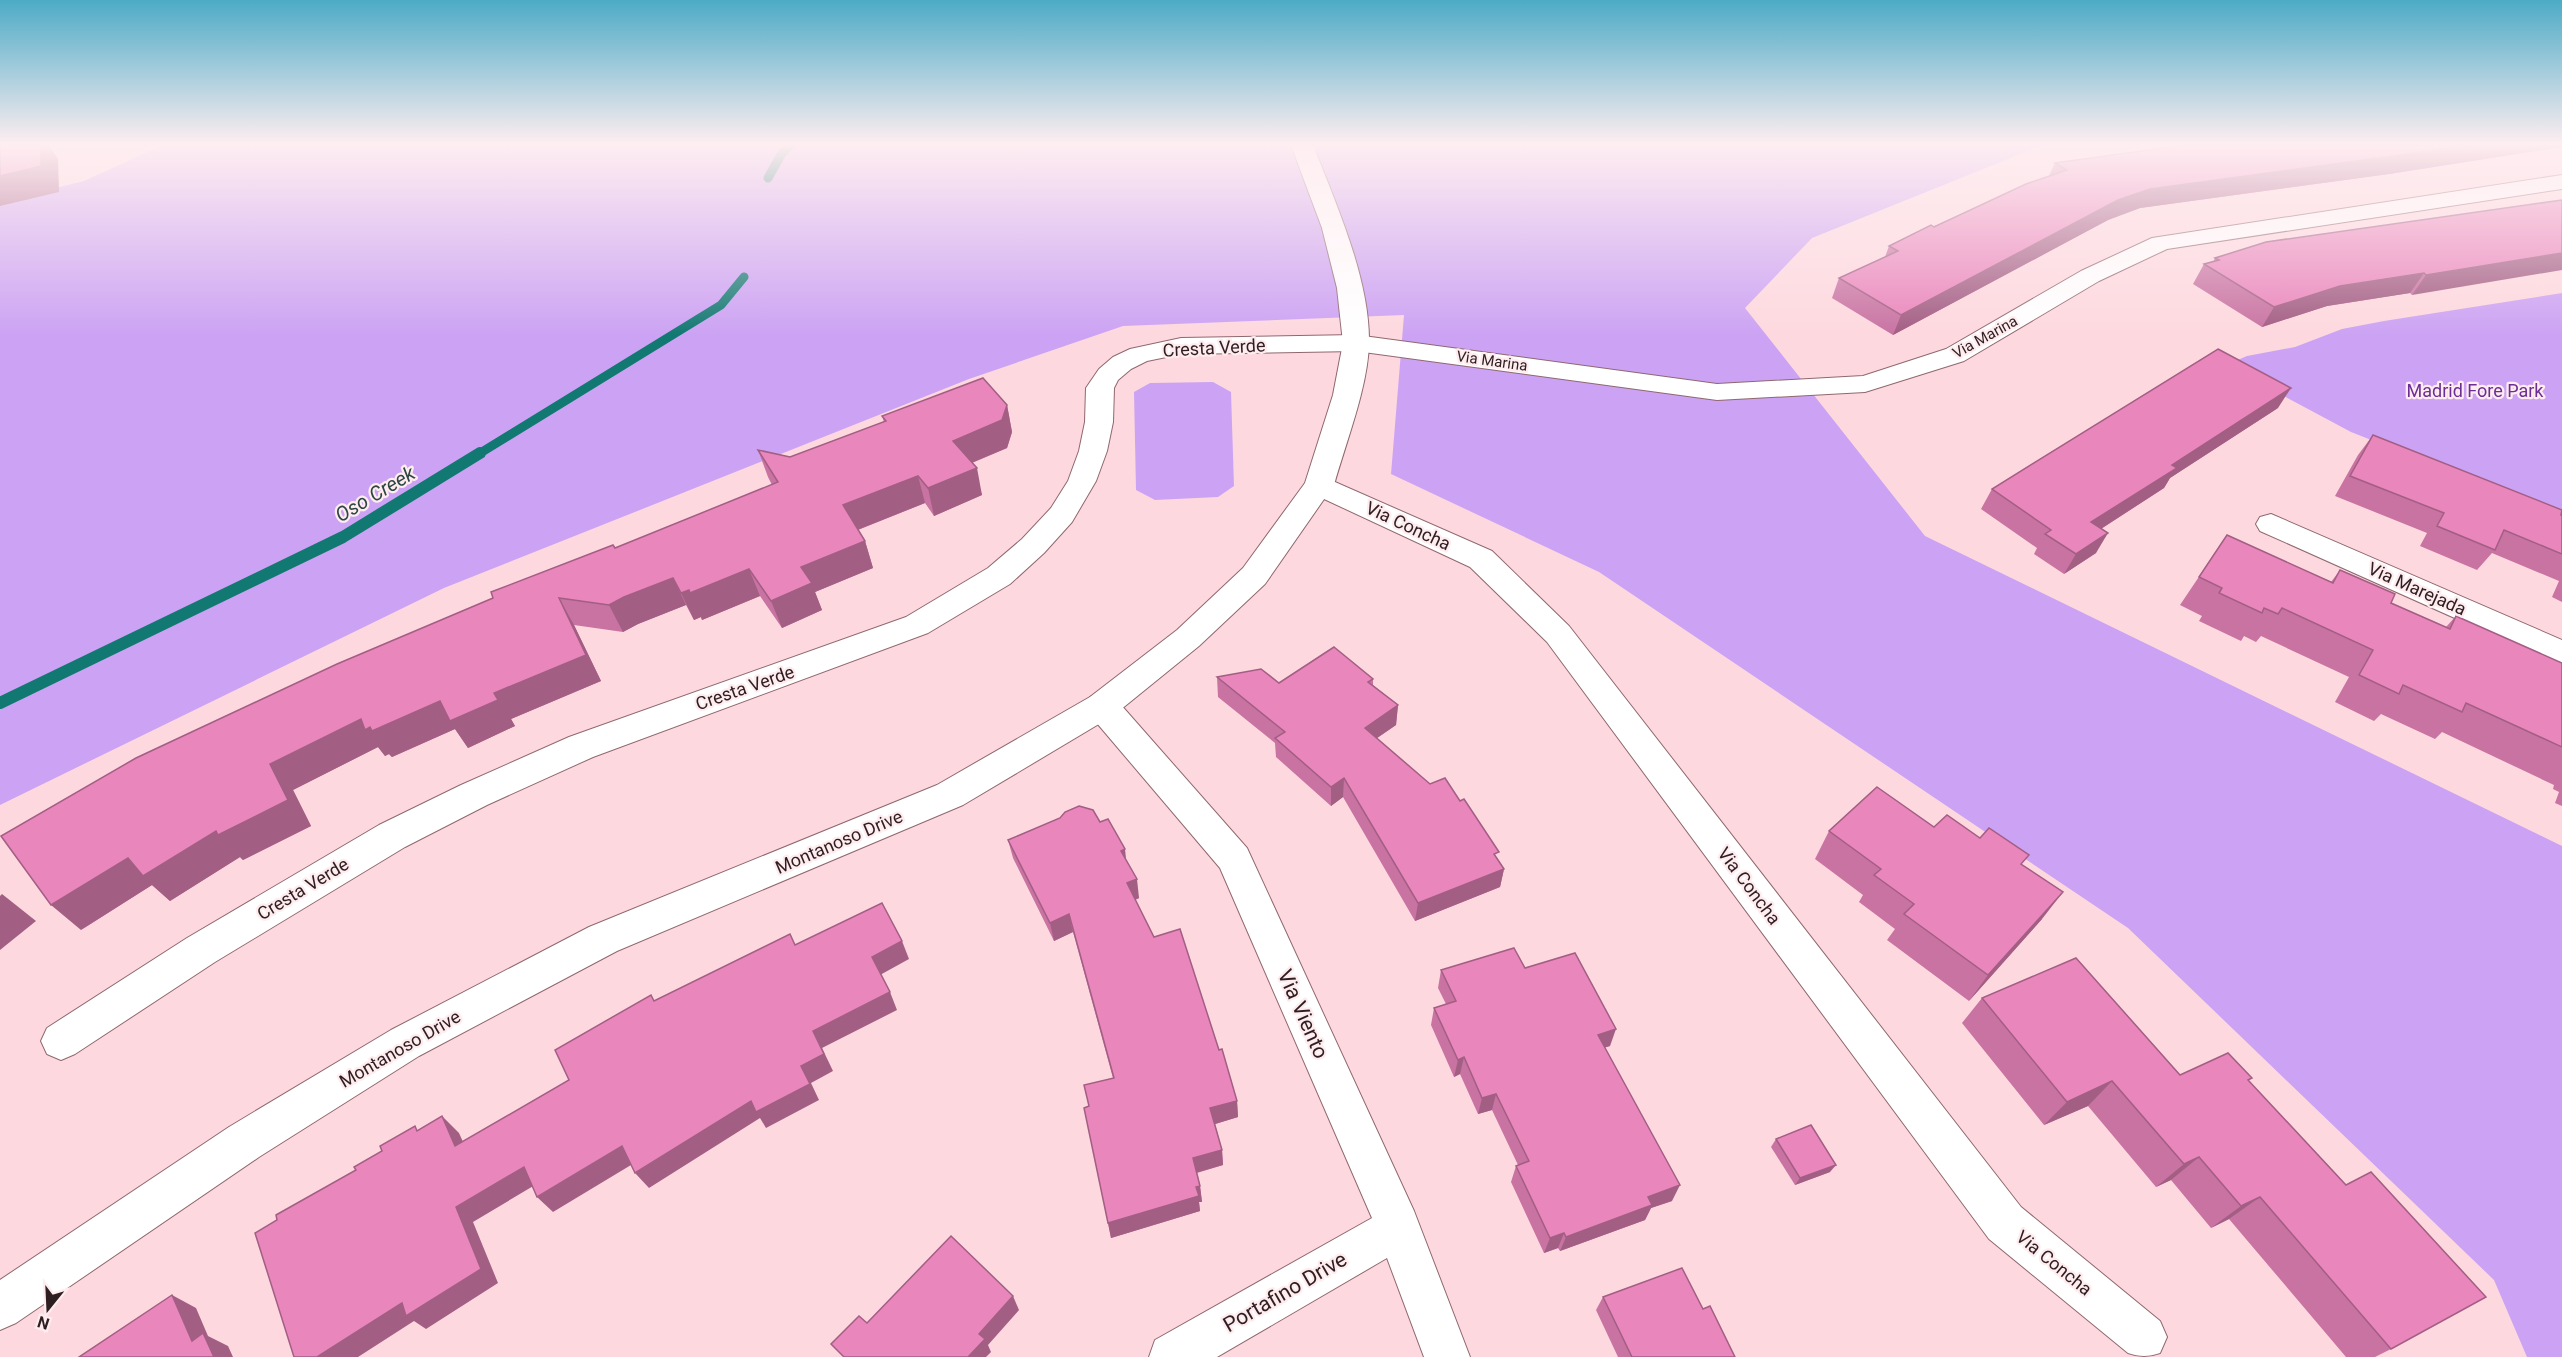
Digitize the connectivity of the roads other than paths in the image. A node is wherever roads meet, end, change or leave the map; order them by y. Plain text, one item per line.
1 (1326, 208) edge
2 (2389, 208) edge
3 (1356, 343) junction
4 (1319, 485) junction
5 (2271, 525) dead end
6 (2562, 654) edge
7 (1102, 706) junction
8 (61, 1041) dead end
9 (1398, 1227) junction
10 (0, 1307) edge
11 (2144, 1337) dead end
12 (1172, 1357) edge
13 (1447, 1357) edge

1 - 3 street, Montanoso Drive
2 - 3 street, Via Marina
3 - 4 street, Montanoso Drive
3 - 8 street, Cresta Verde
4 - 7 street, Montanoso Drive
4 - 11 street, Via Concha
5 - 6 street, Via Marejada
7 - 9 street, Via Viento
7 - 10 street, Montanoso Drive
9 - 12 street, Portafino Drive
9 - 13 street, Via Viento

